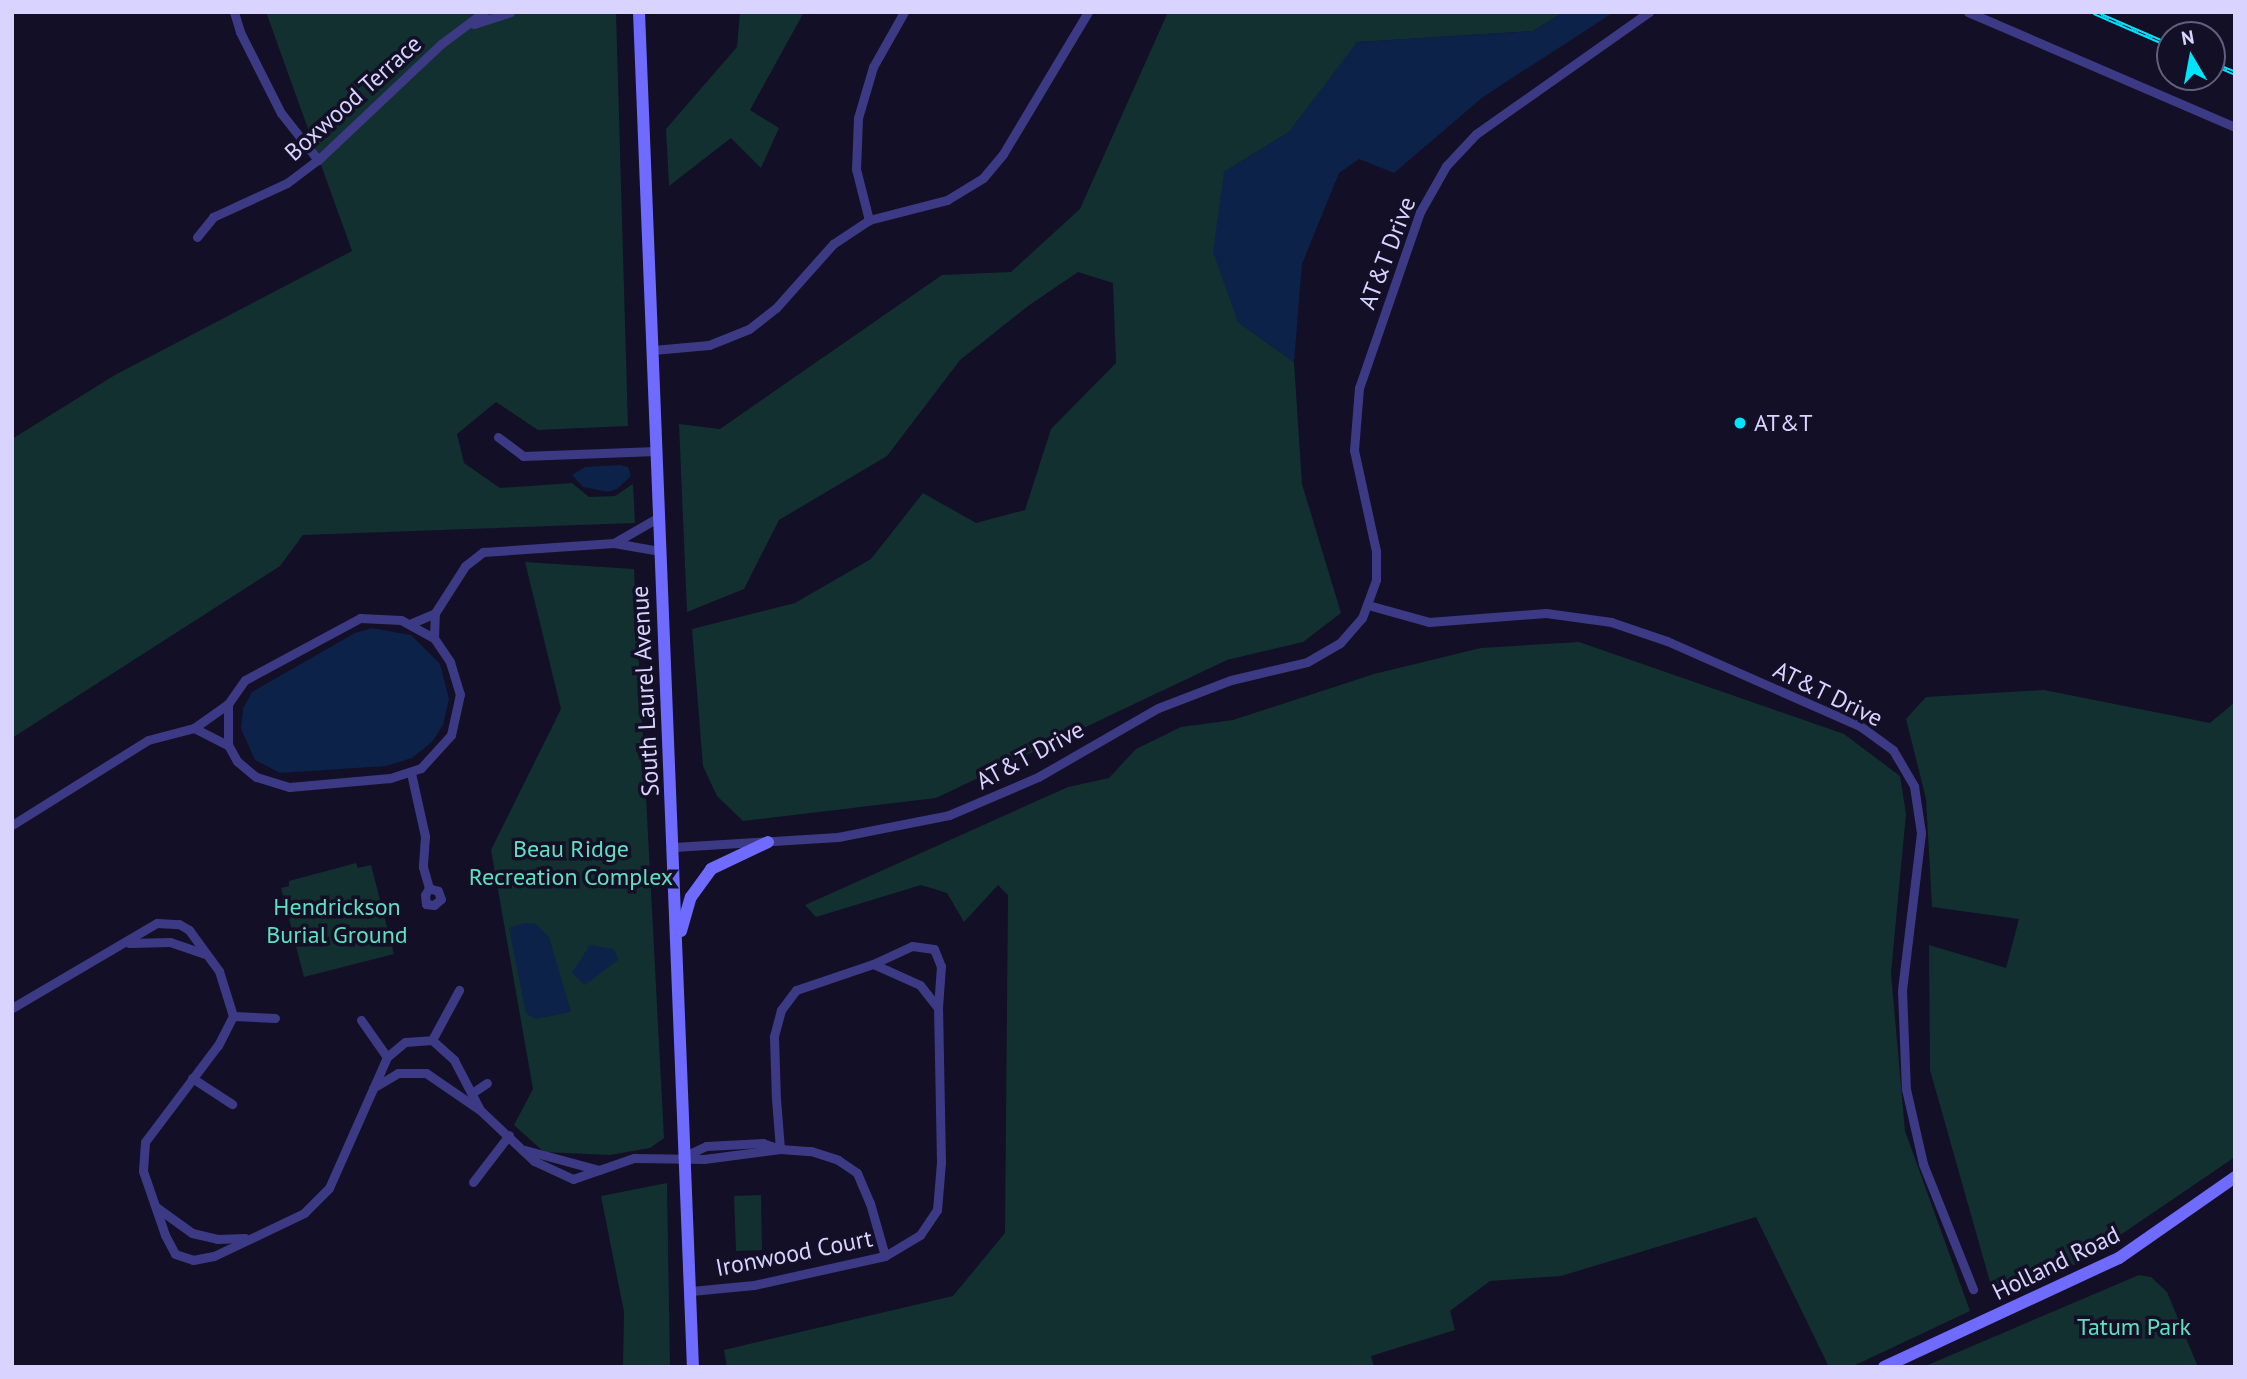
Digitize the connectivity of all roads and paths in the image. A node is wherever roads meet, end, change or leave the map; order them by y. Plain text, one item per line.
1 (234, 12) edge
2 (484, 12) edge
3 (510, 12) edge
4 (639, 12) edge
5 (904, 12) edge
6 (1088, 12) edge
7 (1649, 12) edge
8 (1968, 12) edge
9 (462, 28) junction
10 (2235, 127) edge
11 (318, 160) junction
12 (869, 220) junction
13 (197, 236) dead end
14 (653, 350) junction
15 (498, 438) dead end
16 (656, 452) junction
17 (659, 517) junction
18 (614, 543) junction
19 (660, 551) junction
20 (1368, 605) junction
21 (435, 613) junction
22 (412, 624) junction
23 (434, 638) junction
24 (228, 704) junction
25 (194, 729) junction
26 (228, 745) junction
27 (411, 773) junction
28 (12, 825) edge
29 (768, 842) junction
30 (674, 847) junction
31 (429, 888) dead end
32 (121, 944) junction
33 (678, 949) junction
34 (205, 954) junction
35 (873, 964) junction
36 (459, 990) dead end
37 (12, 1008) edge
38 (938, 1008) junction
39 (233, 1016) junction
40 (275, 1018) dead end
41 (362, 1020) dead end
42 (432, 1040) junction
43 (387, 1057) junction
44 (192, 1078) junction
45 (487, 1083) dead end
46 (372, 1089) junction
47 (472, 1093) junction
48 (232, 1104) dead end
49 (480, 1110) junction
50 (509, 1135) junction
51 (736, 1144) junction
52 (523, 1149) junction
53 (780, 1149) junction
54 (685, 1156) junction
55 (737, 1156) junction
56 (599, 1170) junction
57 (2235, 1177) edge
58 (473, 1182) dead end
59 (155, 1205) junction
60 (246, 1238) junction
61 (885, 1256) junction
62 (1973, 1289) dead end
63 (691, 1291) junction
64 (693, 1367) edge
65 (1884, 1367) edge

1 - 11 street
2 - 9 street, Boxwood Terrace
3 - 9 street, Boxwood Terrace
4 - 14 main road, South Laurel Avenue
5 - 12 street
6 - 12 street
7 - 20 street, AT&T Drive
8 - 10 street
9 - 11 street, Boxwood Terrace
11 - 13 street, Boxwood Terrace
12 - 14 street
14 - 16 main road, South Laurel Avenue
15 - 16 street
16 - 17 main road, South Laurel Avenue
17 - 18 street
17 - 19 main road, South Laurel Avenue
18 - 19 street
18 - 21 street
19 - 30 main road, South Laurel Avenue
20 - 29 street, AT&T Drive
20 - 62 street, AT&T Drive
21 - 22 street
21 - 23 street
22 - 23 street
22 - 24 street
23 - 27 street
24 - 25 street
24 - 26 street
25 - 26 street
25 - 28 street
26 - 27 street
27 - 31 street
29 - 30 street, AT&T Drive
29 - 33 main road
30 - 33 main road, South Laurel Avenue
32 - 34 street
32 - 34 street
32 - 37 street
33 - 54 main road, South Laurel Avenue
34 - 39 street
35 - 38 street
35 - 38 street, Ironwood Court
35 - 53 street, Ironwood Court
36 - 42 street
38 - 61 street, Ironwood Court
39 - 40 street
39 - 44 street
41 - 43 street
42 - 43 street
42 - 47 street
43 - 46 street
44 - 48 street
44 - 59 street
45 - 47 street
46 - 49 street
46 - 60 street
47 - 49 street
49 - 50 street
50 - 52 street
50 - 58 street
51 - 53 street
51 - 54 street
51 - 55 street
52 - 56 street
52 - 56 street
53 - 55 street
53 - 61 street
54 - 55 street
54 - 56 street
54 - 63 main road, South Laurel Avenue
57 - 65 main road, Holland Road
59 - 60 street
59 - 60 street
61 - 63 street, Ironwood Court
63 - 64 main road, South Laurel Avenue

